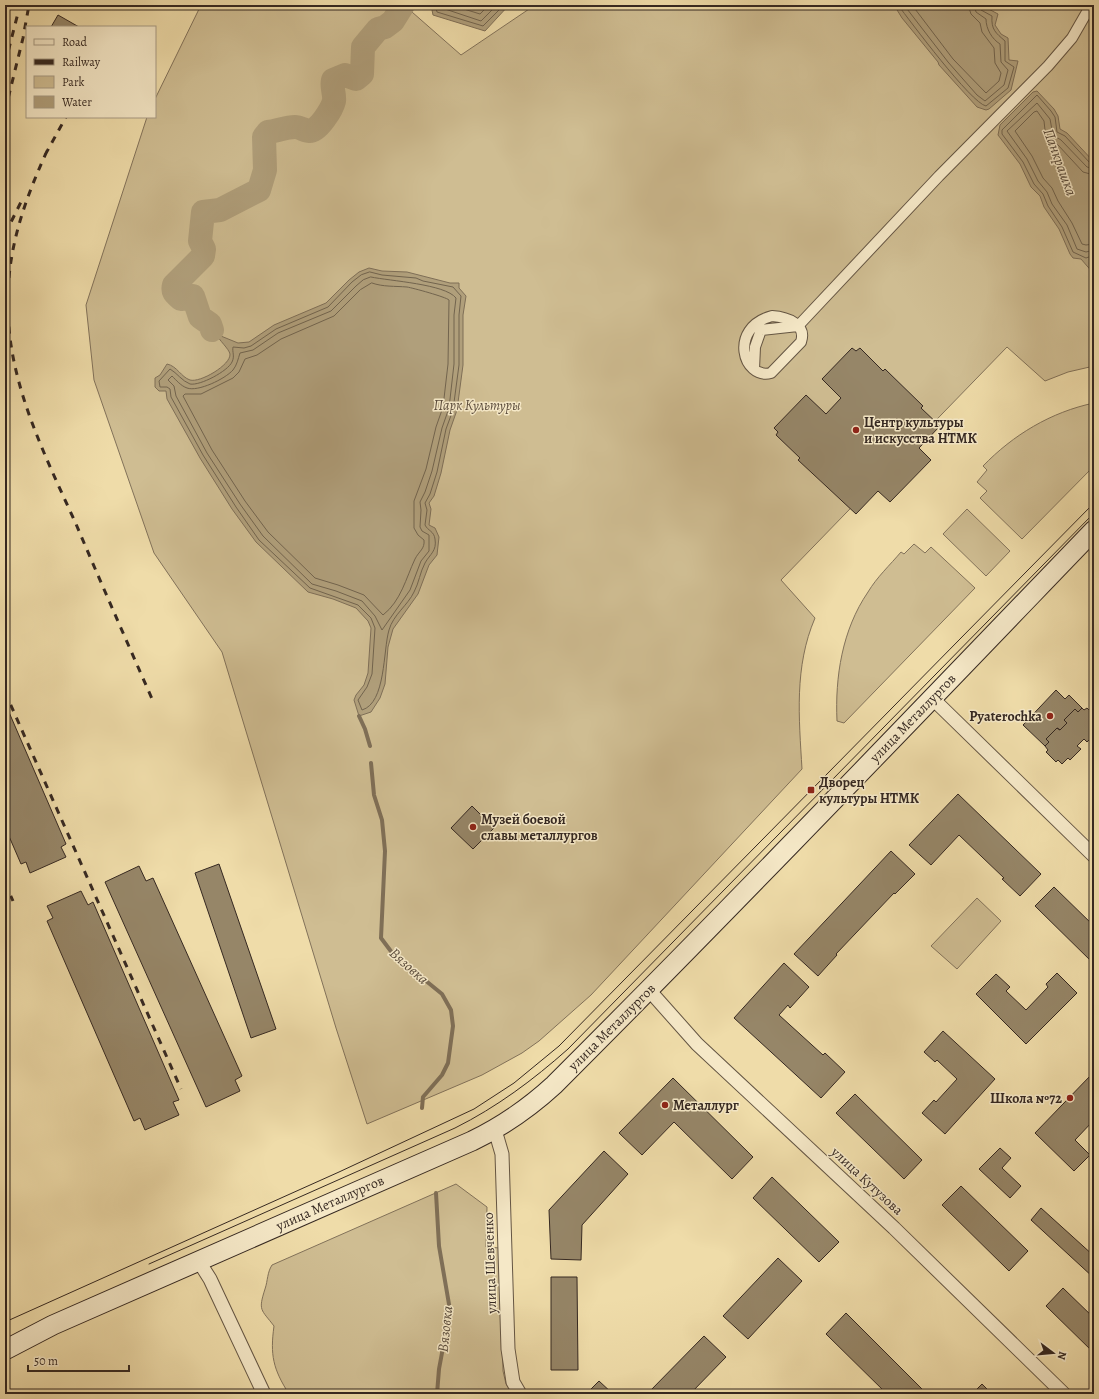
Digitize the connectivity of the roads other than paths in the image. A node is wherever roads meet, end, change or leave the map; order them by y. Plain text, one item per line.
1 (1091, 5) edge
2 (798, 326) junction
3 (1094, 530) edge
4 (932, 698) junction
5 (1094, 856) edge
6 (649, 990) junction
7 (495, 1130) junction
8 (198, 1260) junction
9 (5, 1350) edge
10 (264, 1394) edge
11 (520, 1394) edge
12 (1064, 1394) edge

1 - 2 street
2 - 2 street
3 - 4 main road, улица Металлургов
4 - 5 street
4 - 6 main road, улица Металлургов
6 - 7 main road, улица Металлургов
6 - 12 street, улица Кутузова
7 - 8 main road, улица Металлургов
7 - 11 street, улица Шевченко
8 - 9 main road, улица Металлургов
8 - 10 street

